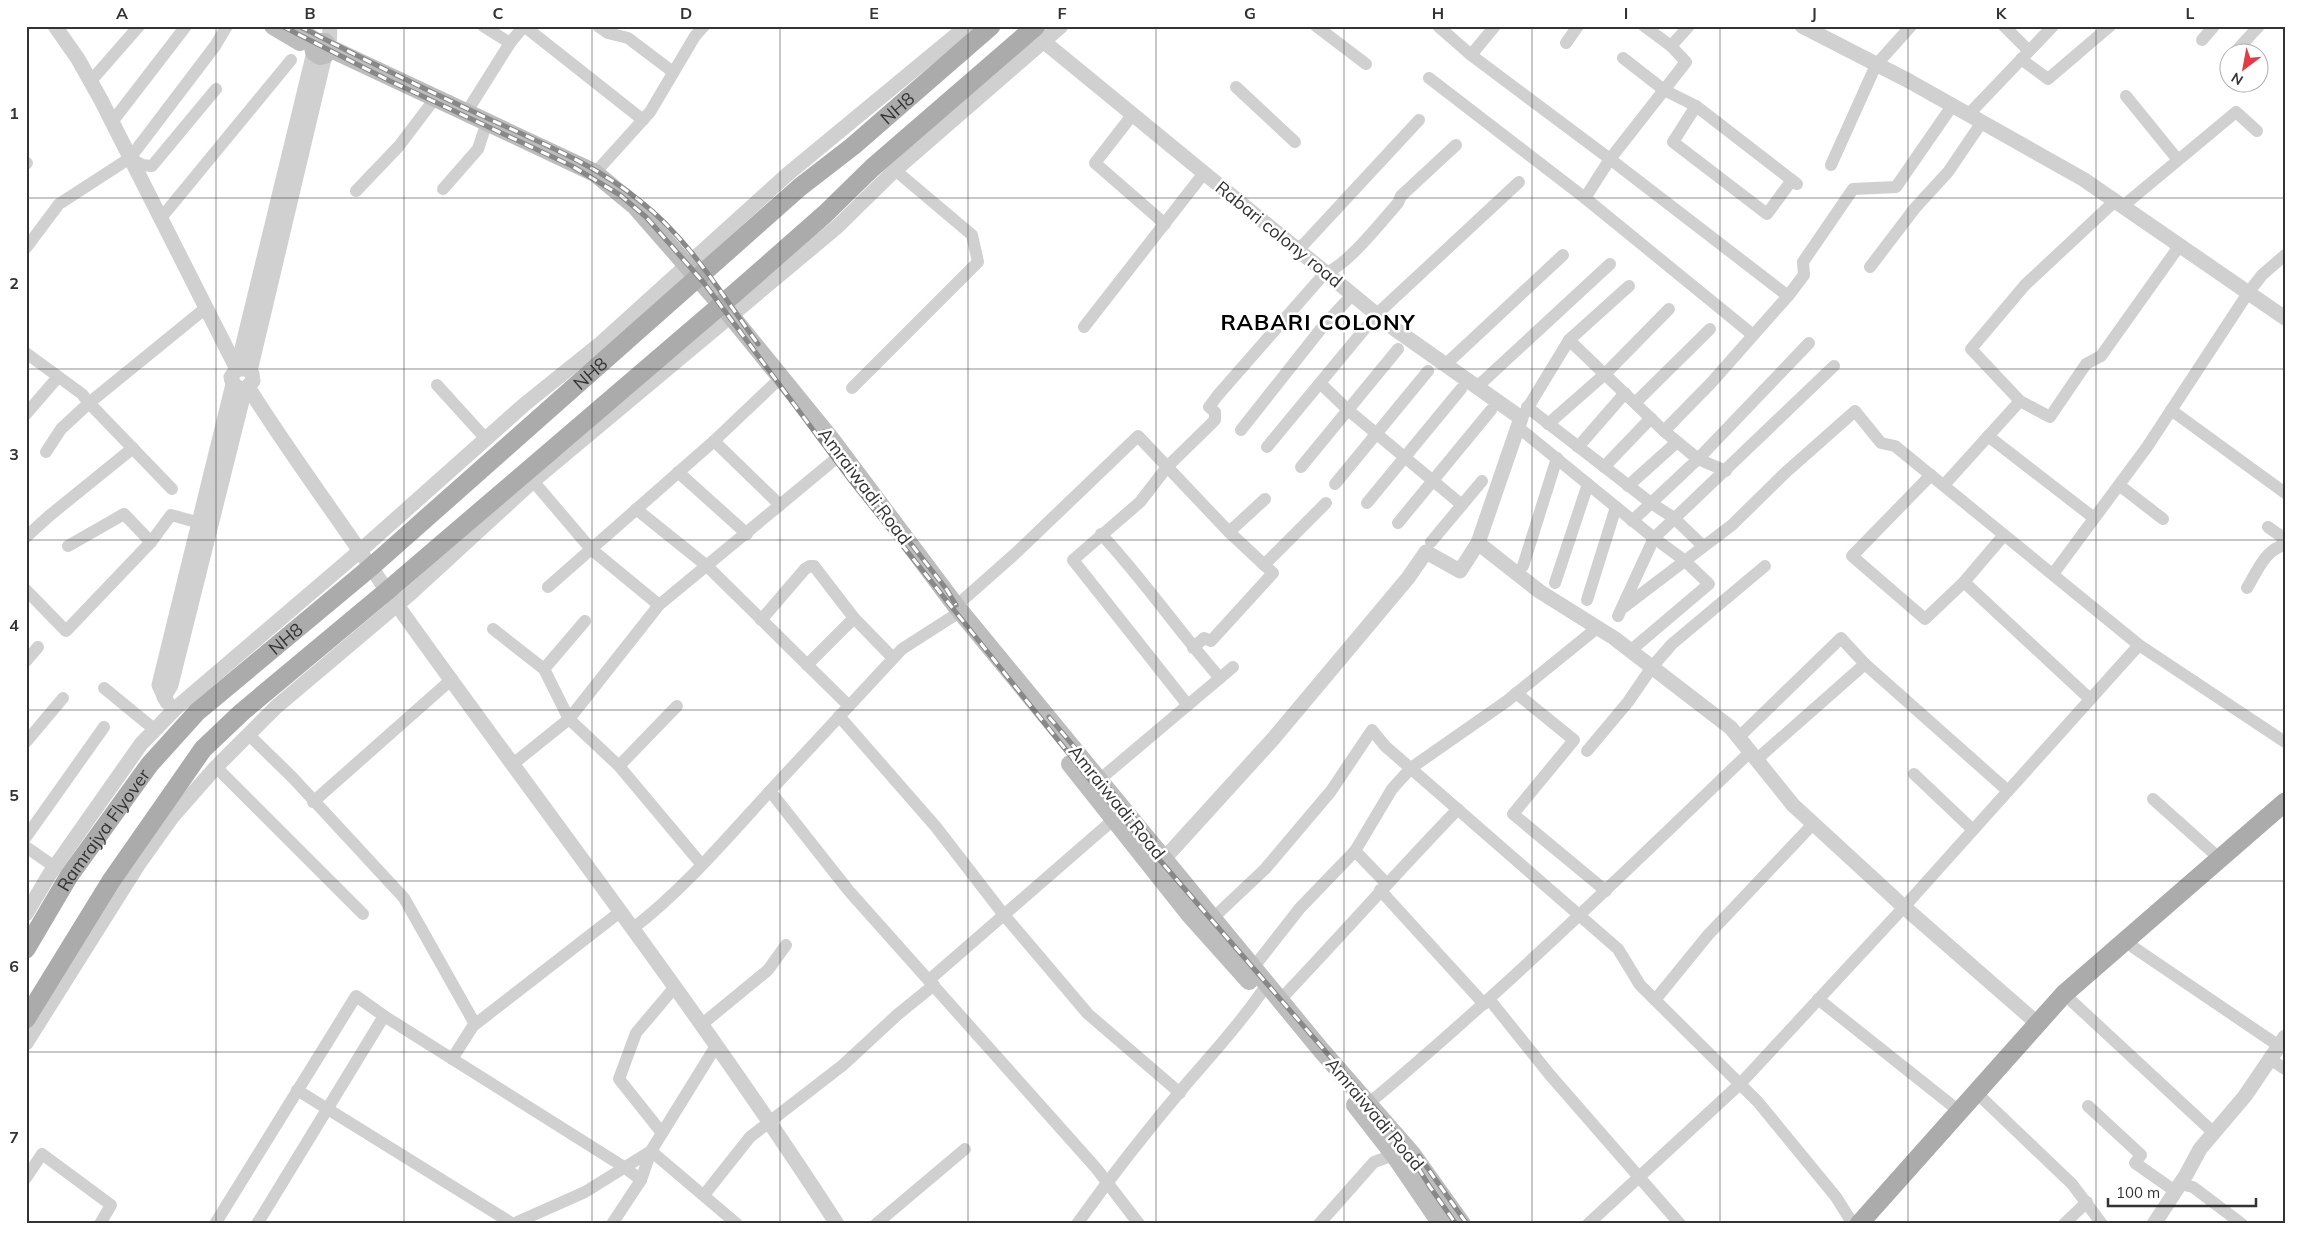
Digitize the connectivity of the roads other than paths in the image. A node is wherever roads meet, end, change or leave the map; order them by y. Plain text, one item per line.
1 (55, 26) edge
2 (139, 26) edge
3 (186, 26) edge
4 (227, 26) edge
5 (273, 26) edge
6 (292, 26) edge
7 (330, 26) edge
8 (483, 26) edge
9 (524, 26) edge
10 (598, 26) edge
11 (704, 26) edge
12 (966, 26) edge
13 (991, 26) edge
14 (1061, 26) edge
15 (1316, 26) edge
16 (1495, 26) edge
17 (1578, 26) edge
18 (1644, 26) edge
19 (1689, 26) edge
20 (1911, 26) edge
21 (2004, 26) edge
22 (2053, 26) edge
23 (2110, 26) edge
24 (2214, 26) edge
25 (2259, 26) edge
26 (1439, 27) edge
27 (1805, 27) edge
28 (1040, 34) edge
29 (2202, 40) dead end
30 (2244, 42) edge
31 (510, 43) junction
32 (1566, 43) dead end
33 (321, 45) edge
34 (1671, 46) junction
35 (2025, 55) junction
36 (1471, 56) junction
37 (1622, 58) dead end
38 (291, 60) dead end
39 (1366, 64) dead end
40 (1876, 65) junction
41 (673, 72) junction
42 (1429, 78) dead end
43 (90, 82) junction
44 (1236, 87) dead end
45 (216, 89) dead end
46 (1664, 90) junction
47 (2126, 96) dead end
48 (430, 105) junction
49 (1696, 106) junction
50 (1952, 106) junction
51 (466, 113) junction
52 (1133, 114) junction
53 (1968, 115) junction
54 (643, 120) junction
55 (1419, 120) dead end
56 (112, 122) junction
57 (1982, 122) junction
58 (484, 131) junction
59 (2257, 131) dead end
60 (1295, 142) dead end
61 (1456, 145) dead end
62 (130, 158) junction
63 (1610, 159) junction
64 (2178, 160) junction
65 (1830, 165) dead end
66 (895, 170) junction
67 (595, 173) junction
68 (1204, 173) junction
69 (1519, 182) dead end
70 (443, 189) dead end
71 (356, 191) dead end
72 (1585, 198) junction
73 (2119, 204) junction
74 (161, 218) junction
75 (1164, 224) junction
76 (2180, 245) junction
77 (26, 248) edge
78 (1296, 248) junction
79 (1563, 255) dead end
80 (2285, 255) edge
81 (1610, 264) dead end
82 (1870, 267) dead end
83 (690, 273) junction
84 (1325, 273) junction
85 (1629, 286) dead end
86 (2248, 293) junction
87 (1353, 294) junction
88 (1788, 296) junction
89 (207, 307) junction
90 (726, 309) junction
91 (1670, 309) dead end
92 (1377, 314) junction
93 (2285, 318) edge
94 (1084, 327) dead end
95 (1710, 329) dead end
96 (1753, 335) junction
97 (1569, 340) junction
98 (1808, 343) dead end
99 (1398, 349) dead end
100 (26, 353) edge
101 (1445, 365) junction
102 (1834, 366) dead end
103 (244, 370) junction
104 (1428, 371) dead end
105 (1605, 374) junction
106 (58, 377) junction
107 (775, 381) junction
108 (1320, 383) junction
109 (437, 386) dead end
110 (242, 387) junction
111 (1477, 387) junction
112 (852, 388) dead end
113 (1460, 389) dead end
114 (1625, 393) junction
115 (2020, 400) junction
116 (89, 403) junction
117 (1635, 403) junction
118 (1348, 410) junction
119 (1491, 410) dead end
120 (2171, 410) junction
121 (26, 414) edge
122 (1522, 417) junction
123 (1651, 418) junction
124 (1548, 424) junction
125 (1240, 430) dead end
126 (1664, 431) junction
127 (1377, 434) junction
128 (1988, 436) junction
129 (486, 439) junction
130 (714, 441) junction
131 (1677, 442) junction
132 (1267, 447) dead end
133 (1578, 447) junction
134 (133, 448) junction
135 (46, 452) dead end
136 (1405, 458) junction
137 (1556, 458) junction
138 (1698, 458) junction
139 (833, 461) junction
140 (1167, 467) junction
141 (1301, 467) dead end
142 (1604, 467) junction
143 (1726, 471) junction
144 (678, 472) junction
145 (1931, 475) junction
146 (1433, 480) junction
147 (533, 481) junction
148 (1482, 481) dead end
149 (1335, 484) dead end
150 (1588, 484) junction
151 (1944, 485) junction
152 (2119, 485) junction
153 (1628, 486) junction
154 (172, 489) dead end
155 (2285, 494) edge
156 (1265, 498) dead end
157 (1367, 503) dead end
158 (1651, 503) junction
159 (1326, 504) dead end
160 (780, 505) junction
161 (1462, 505) junction
162 (1616, 507) junction
163 (636, 509) junction
164 (1674, 518) junction
165 (2094, 518) junction
166 (2163, 519) dead end
167 (1632, 520) junction
168 (200, 523) junction
169 (1398, 523) dead end
170 (2268, 527) dead end
171 (1229, 532) junction
172 (747, 534) junction
173 (1101, 534) junction
174 (2004, 535) junction
175 (26, 537) edge
176 (1654, 538) junction
177 (2285, 539) edge
178 (150, 542) junction
179 (1431, 542) dead end
180 (1478, 543) junction
181 (2285, 545) edge
182 (68, 546) dead end
183 (1703, 546) junction
184 (591, 549) junction
185 (361, 550) junction
186 (1684, 560) junction
187 (1264, 565) junction
188 (707, 566) junction
189 (1523, 566) dead end
190 (1765, 566) dead end
191 (372, 567) junction
192 (2053, 574) junction
193 (1964, 582) junction
194 (1555, 583) dead end
195 (548, 587) dead end
196 (2247, 588) dead end
197 (26, 590) edge
198 (392, 598) junction
199 (1587, 600) dead end
200 (659, 605) junction
201 (955, 611) junction
202 (854, 618) junction
203 (761, 620) junction
204 (585, 621) dead end
205 (1597, 628) junction
206 (493, 629) dead end
207 (2139, 645) junction
208 (38, 646) dead end
209 (1193, 648) junction
210 (1630, 651) junction
211 (893, 658) junction
212 (26, 661) edge
213 (1866, 664) junction
214 (807, 665) junction
215 (1233, 667) dead end
216 (1652, 667) junction
217 (544, 668) junction
218 (1220, 678) junction
219 (452, 679) junction
220 (104, 688) dead end
221 (1516, 693) junction
222 (164, 697) junction
223 (63, 698) dead end
224 (2090, 699) junction
225 (1187, 704) junction
226 (677, 706) dead end
227 (849, 706) junction
228 (171, 713) junction
229 (839, 716) junction
230 (191, 718) junction
231 (569, 718) junction
232 (104, 726) dead end
233 (154, 730) junction
234 (248, 734) junction
235 (1738, 738) junction
236 (26, 742) edge
237 (2285, 742) edge
238 (1587, 751) dead end
239 (1753, 756) junction
240 (513, 764) junction
241 (619, 766) junction
242 (216, 767) junction
243 (1410, 768) junction
244 (1914, 774) dead end
245 (1099, 780) junction
246 (770, 791) junction
247 (2008, 791) junction
248 (2153, 799) dead end
249 (313, 802) junction
250 (2285, 802) edge
251 (1458, 810) junction
252 (1119, 815) junction
253 (2285, 815) edge
254 (1813, 824) junction
255 (1973, 830) junction
256 (27, 845) edge
257 (1355, 851) junction
258 (2220, 858) junction
259 (1164, 859) junction
260 (702, 865) junction
261 (56, 866) junction
262 (1383, 887) junction
263 (1606, 891) junction
264 (1904, 907) junction
265 (95, 908) junction
266 (620, 912) junction
267 (26, 914) edge
268 (363, 914) dead end
269 (1004, 915) junction
270 (1580, 916) junction
271 (1212, 919) junction
272 (632, 929) junction
273 (90, 939) junction
274 (786, 945) dead end
275 (2133, 947) junction
276 (26, 949) edge
277 (1253, 968) junction
278 (932, 982) junction
279 (674, 988) junction
280 (1261, 994) junction
281 (2067, 998) junction
282 (1818, 999) junction
283 (1280, 1000) junction
284 (1655, 1000) junction
285 (1487, 1002) junction
286 (384, 1016) junction
287 (26, 1019) edge
288 (2038, 1023) junction
289 (476, 1024) junction
290 (701, 1025) junction
291 (2282, 1042) edge
292 (26, 1043) edge
293 (716, 1046) junction
294 (452, 1059) junction
295 (2270, 1059) junction
296 (2285, 1069) edge
297 (1740, 1084) junction
298 (298, 1090) junction
299 (1180, 1093) junction
300 (1983, 1099) junction
301 (1368, 1104) junction
302 (2088, 1106) dead end
303 (327, 1109) junction
304 (1959, 1111) junction
305 (769, 1122) junction
306 (662, 1133) junction
307 (2214, 1133) junction
308 (965, 1149) dead end
309 (651, 1151) junction
310 (1394, 1155) junction
311 (624, 1166) junction
312 (1640, 1177) junction
313 (26, 1178) edge
314 (641, 1180) junction
315 (1107, 1182) junction
316 (2177, 1188) junction
317 (704, 1195) junction
318 (2087, 1202) junction
319 (1434, 1221) edge
320 (616, 1222) edge
321 (100, 1224) edge
322 (215, 1224) edge
323 (257, 1224) edge
324 (513, 1224) edge
325 (737, 1224) edge
326 (838, 1224) edge
327 (876, 1224) edge
328 (1077, 1224) edge
329 (1140, 1224) edge
330 (1319, 1224) edge
331 (1462, 1224) edge
332 (1588, 1224) edge
333 (1680, 1224) edge
334 (1853, 1224) edge
335 (1859, 1224) edge
336 (1872, 1224) edge
337 (2064, 1224) edge
338 (2102, 1224) edge
339 (2154, 1224) edge
340 (2242, 1224) edge

1 - 43 street
2 - 43 street
3 - 56 street
4 - 62 street
5 - 33 main road
6 - 33 main road
7 - 33 street
8 - 31 street
9 - 31 street
9 - 54 street
10 - 41 street
11 - 41 street
12 - 83 street
13 - 83 main road, NH8
14 - 28 street
15 - 39 street
16 - 36 street
17 - 32 street
18 - 34 street
19 - 34 street
20 - 40 street
21 - 35 street
22 - 35 street
23 - 35 street
24 - 29 street
25 - 30 street
26 - 36 street
27 - 40 street
28 - 52 street, Rabari colony road
28 - 66 street
28 - 90 main road, NH8
31 - 51 street
33 - 48 main road
33 - 51 main road
33 - 103 street
34 - 46 street
35 - 53 street
36 - 63 street
37 - 46 street
38 - 74 street
40 - 50 street
40 - 65 street
41 - 54 street
42 - 72 street
43 - 56 street
44 - 60 street
45 - 62 street
46 - 49 street
46 - 63 street
47 - 64 street
48 - 58 main road
48 - 71 street
49 - 49 street
50 - 53 street
50 - 88 street
51 - 67 main road
52 - 68 street, Rabari colony road
52 - 75 street
53 - 57 street
54 - 67 street
55 - 78 street
56 - 62 street
57 - 73 street
57 - 82 street
58 - 70 street
58 - 83 main road
59 - 64 street
61 - 84 street
62 - 74 street
62 - 77 street
63 - 72 street
63 - 88 street
64 - 73 street
66 - 90 street
66 - 112 street
67 - 83 main road
68 - 75 street
68 - 78 street, Rabari colony road
69 - 92 street
72 - 96 street
73 - 76 street
73 - 115 street
74 - 89 street
75 - 94 street
76 - 86 street
76 - 115 street
78 - 84 street, Rabari colony road
79 - 101 street
80 - 86 street
81 - 111 street
83 - 90 main road
83 - 129 street
83 - 191 main road, NH8
84 - 87 street, Rabari colony road
84 - 140 street
85 - 97 street
86 - 93 street
86 - 120 street
87 - 92 street, Rabari colony road
87 - 125 street
88 - 96 street
89 - 103 street
89 - 116 street
90 - 107 main road
90 - 147 street
90 - 198 main road, NH8
91 - 105 street
92 - 101 street, Rabari colony road
92 - 108 street
95 - 117 street
96 - 126 street
97 - 105 street
97 - 122 street
98 - 138 street
99 - 118 street
100 - 106 street
101 - 111 street, Rabari colony road
102 - 143 street
103 - 110 street
104 - 127 street
105 - 114 street
105 - 124 street
106 - 116 street
106 - 121 street
107 - 130 street
107 - 139 main road
107 - 201 main road, Amraiwadi Road
108 - 118 street
108 - 132 street
109 - 129 street
110 - 168 street
110 - 185 street
110 - 222 street
111 - 122 street, Rabari colony road
113 - 136 street
114 - 117 street
114 - 133 street
115 - 128 street
116 - 134 street
116 - 135 street
117 - 123 street
118 - 127 street
118 - 141 street
119 - 146 street
120 - 152 street
120 - 155 street
122 - 124 street
122 - 137 street
122 - 180 street
123 - 126 street
123 - 142 street
124 - 133 street
126 - 131 street
127 - 136 street
127 - 149 street
128 - 151 street
128 - 165 street
129 - 185 street
130 - 144 street
130 - 160 street
131 - 138 street
131 - 153 street
133 - 142 street
134 - 154 street
134 - 175 street
136 - 146 street
136 - 157 street
137 - 150 street
137 - 189 street
138 - 143 street
138 - 158 street
139 - 160 street
139 - 201 main road
140 - 171 street
140 - 173 street
140 - 201 street
142 - 153 street
143 - 164 street
144 - 163 street
144 - 172 street
145 - 151 street
145 - 183 street
145 - 193 street
146 - 161 street
146 - 169 street
147 - 184 street
147 - 198 street
148 - 161 street
150 - 162 street
150 - 194 street
151 - 174 street
152 - 165 street
152 - 166 street
153 - 158 street
156 - 171 street
158 - 164 street
158 - 167 street
159 - 187 street
160 - 172 street
161 - 179 street
162 - 167 street
162 - 199 street
163 - 184 street
163 - 188 street
164 - 176 street
164 - 183 street
165 - 192 street
167 - 176 street
168 - 178 street
168 - 222 street
170 - 177 street
171 - 187 street
172 - 188 street
173 - 209 street
173 - 225 street
174 - 192 street
174 - 193 street
176 - 186 street
176 - 186 street
178 - 182 street
178 - 197 street
180 - 205 street
180 - 259 street
181 - 196 street
183 - 186 street
184 - 195 street
184 - 200 street
185 - 191 street
185 - 228 street
186 - 210 street
187 - 209 street
188 - 200 street
188 - 203 street
190 - 216 street
191 - 198 street
191 - 230 main road, NH8
192 - 207 street
193 - 224 street
198 - 219 street
198 - 234 street
198 - 265 main road, NH8
200 - 231 street
201 - 211 street
201 - 245 main road, Amraiwadi Road
201 - 252 main road
202 - 203 street
202 - 211 street
202 - 214 street
203 - 214 street
204 - 217 street
205 - 210 street
205 - 221 street
206 - 217 street
207 - 224 street
207 - 237 street
208 - 212 street
209 - 218 street
210 - 216 street
211 - 227 street
213 - 235 street
213 - 239 street
213 - 247 street
214 - 227 street
215 - 218 street
216 - 235 street
216 - 238 street
217 - 231 street
218 - 225 street
219 - 240 street
219 - 249 street
220 - 233 street
221 - 243 street
221 - 263 street
222 - 228 street
223 - 236 street
224 - 247 street
225 - 245 street
226 - 241 street
227 - 229 street
228 - 230 street
228 - 233 street
229 - 246 street
229 - 269 street
230 - 276 main road, Ramrajya Flyover
231 - 240 street
231 - 241 street
232 - 256 street
233 - 261 street
234 - 242 street
234 - 249 street
235 - 239 street
239 - 254 street
239 - 263 street
240 - 266 street
241 - 260 street
242 - 268 street
242 - 273 street
243 - 251 street
243 - 257 street
243 - 271 street
244 - 255 street
245 - 252 main road, Amraiwadi Road
246 - 260 street
246 - 278 street
247 - 255 street
248 - 258 street
249 - 289 street
250 - 258 main road
251 - 262 street
251 - 270 street
252 - 259 main road, Amraiwadi Road
252 - 269 street
252 - 280 main road
253 - 275 main road
254 - 264 street
254 - 284 street
255 - 264 street
256 - 261 street
257 - 262 street
257 - 277 street
258 - 281 main road
259 - 271 main road, Amraiwadi Road
260 - 272 street
261 - 267 street
262 - 283 street
262 - 285 street
263 - 270 street
264 - 282 street
264 - 288 street
265 - 273 main road
265 - 287 main road
266 - 272 street
266 - 289 street
269 - 278 street
269 - 299 street
270 - 284 street
270 - 285 street
271 - 277 main road, Amraiwadi Road
272 - 279 street
273 - 292 street
274 - 290 street
275 - 281 main road
275 - 291 street
277 - 283 main road, Amraiwadi Road
278 - 305 street
278 - 315 street
279 - 290 street
279 - 306 street
280 - 299 street
280 - 310 main road
281 - 288 main road
281 - 300 main road
281 - 307 street
282 - 297 street
282 - 304 street
283 - 301 main road, Amraiwadi Road
284 - 297 street
285 - 301 street
285 - 312 street
286 - 294 street
286 - 298 street
286 - 303 street
288 - 304 main road
289 - 294 street
290 - 293 street
291 - 295 street
293 - 305 street
293 - 306 street
294 - 311 street
295 - 296 street
295 - 307 street
297 - 312 street
297 - 334 street
298 - 303 street
298 - 322 street
299 - 315 street
300 - 318 street
300 - 336 main road
301 - 331 main road, Amraiwadi Road
302 - 316 street
303 - 323 street
303 - 324 street
304 - 335 main road
305 - 317 street
305 - 326 street
306 - 309 street
307 - 316 street
308 - 327 street
309 - 311 street
309 - 314 street
309 - 317 street
310 - 319 main road
310 - 330 street
311 - 314 street
311 - 324 street
312 - 332 street
312 - 333 street
313 - 321 street
314 - 320 street
315 - 328 street
315 - 329 street
316 - 339 street
316 - 340 street
317 - 325 street
318 - 337 street
318 - 338 street

